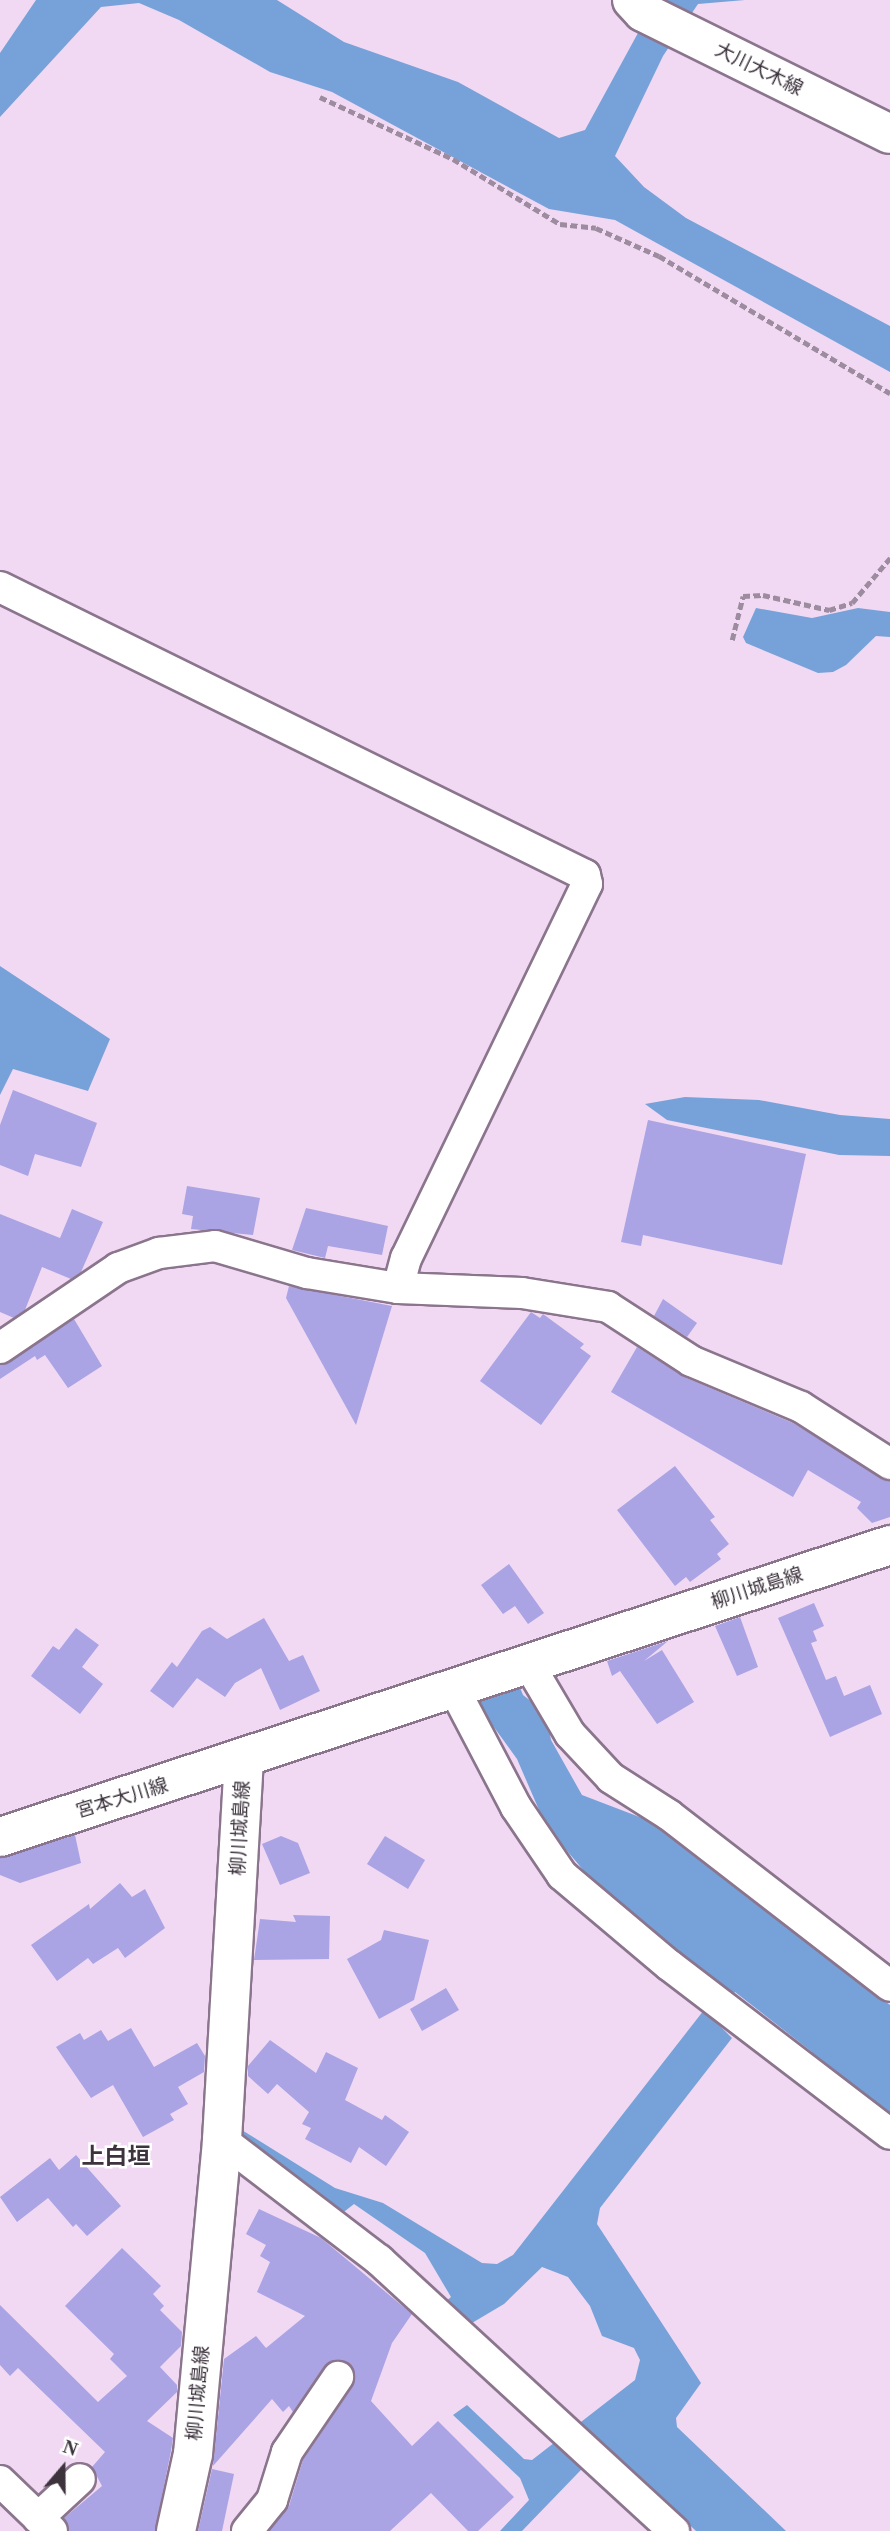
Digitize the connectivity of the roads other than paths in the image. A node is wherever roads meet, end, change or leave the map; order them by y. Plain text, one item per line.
1 (632, 0) edge
2 (888, 127) edge
3 (0, 587) edge
4 (398, 1288) junction
5 (0, 1348) edge
6 (890, 1464) edge
7 (890, 1545) edge
8 (528, 1663) junction
9 (456, 1684) junction
10 (244, 1760) junction
11 (0, 1837) edge
12 (890, 1986) edge
13 (890, 2134) edge
14 (222, 2140) junction
15 (338, 2377) dead end
16 (80, 2479) dead end
17 (0, 2481) edge
18 (45, 2524) edge
19 (176, 2531) edge
20 (247, 2531) edge
21 (674, 2531) edge

1 - 2 main road, 大川大木線
3 - 4 street
4 - 5 street
4 - 6 street
7 - 8 main road, 柳川城島線
8 - 9 main road, 柳川城島線
8 - 12 street
9 - 10 main road, 柳川城島線
9 - 13 street
10 - 11 main road, 宮本大川線
10 - 14 main road, 柳川城島線
14 - 19 main road, 柳川城島線
14 - 21 street
15 - 20 street
16 - 18 street
17 - 18 street

